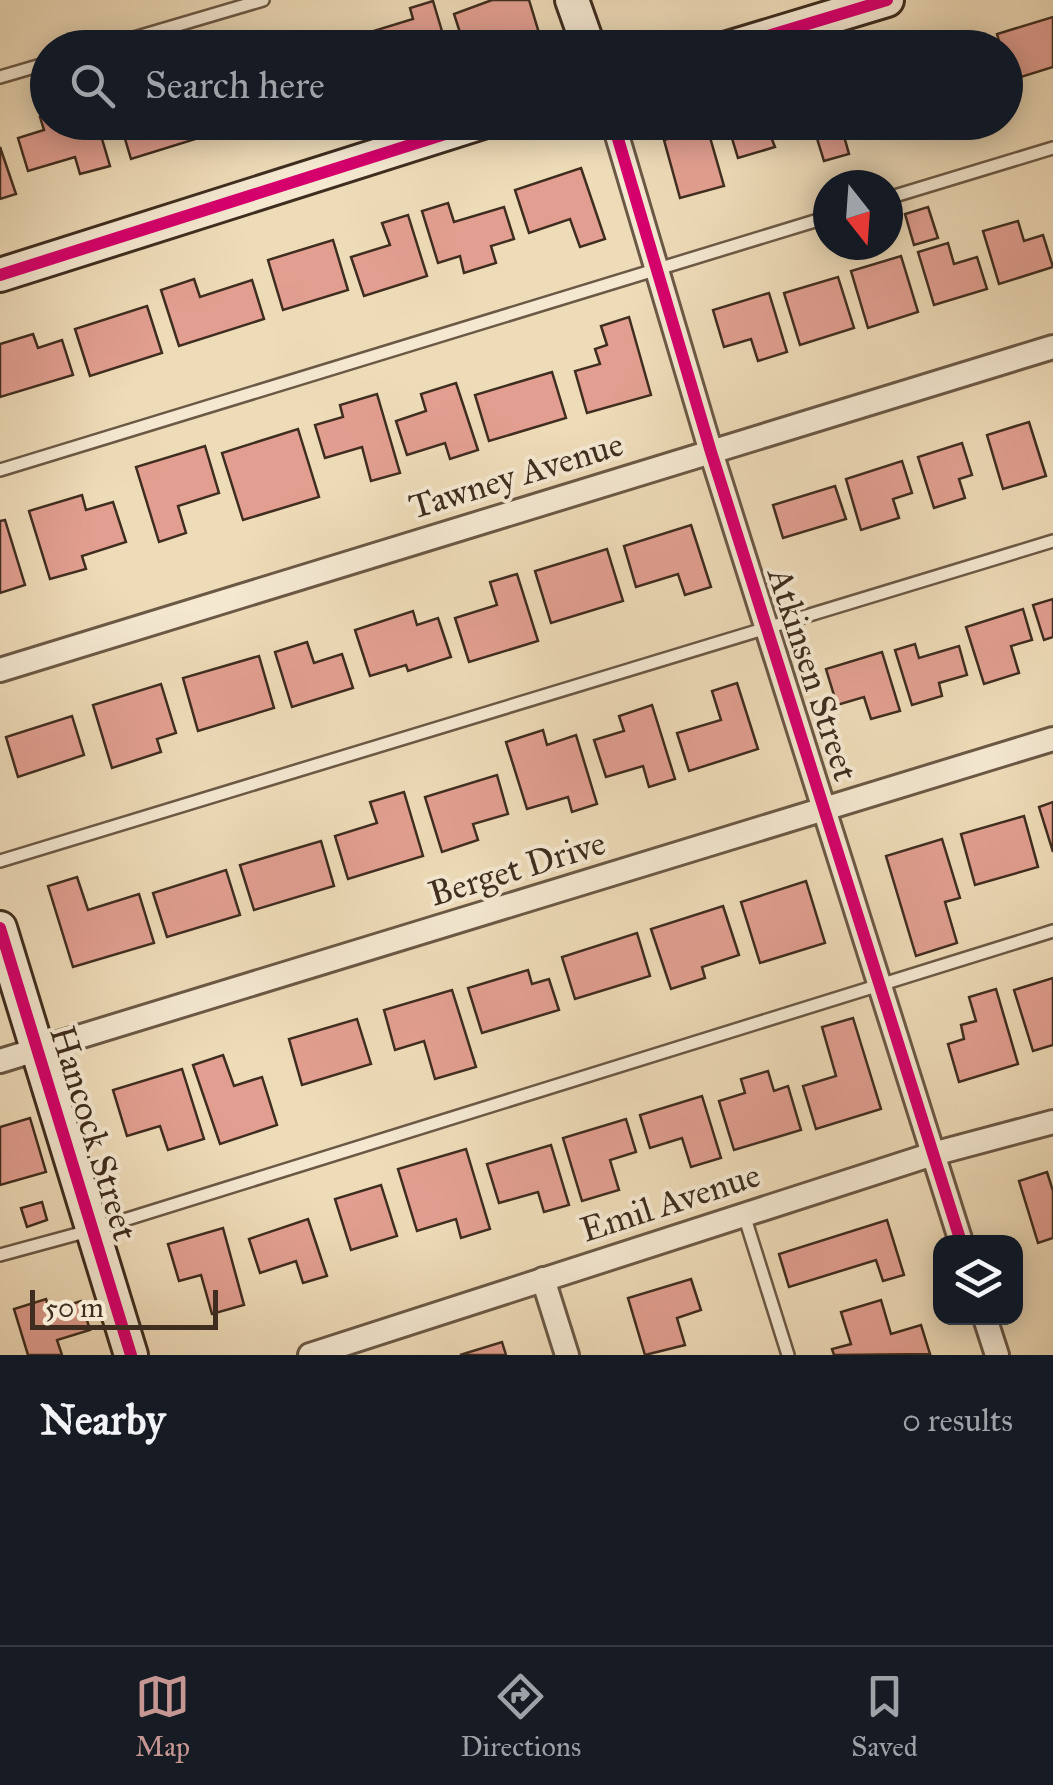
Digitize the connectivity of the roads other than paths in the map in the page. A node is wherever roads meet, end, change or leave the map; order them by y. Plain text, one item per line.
1 (263, 0) edge
2 (572, 0) edge
3 (887, 0) edge
4 (161, 30) edge
5 (583, 30) edge
6 (788, 30) edge
7 (30, 68) edge
8 (0, 77) edge
9 (426, 140) edge
10 (618, 140) edge
11 (1053, 148) edge
12 (903, 193) edge
13 (813, 222) edge
14 (656, 269) junction
15 (0, 275) edge
16 (1053, 347) edge
17 (711, 452) junction
18 (0, 470) edge
19 (1053, 541) edge
20 (768, 631) junction
21 (0, 670) edge
22 (1053, 739) edge
23 (824, 810) junction
24 (0, 861) edge
25 (0, 928) edge
26 (1053, 931) edge
27 (880, 984) junction
28 (37, 1050) junction
29 (0, 1061) edge
30 (1053, 1122) edge
31 (933, 1154) junction
32 (744, 1215) junction
33 (92, 1230) junction
34 (959, 1235) edge
35 (0, 1255) edge
36 (544, 1279) junction
37 (987, 1325) edge
38 (355, 1348) edge
39 (130, 1355) edge
40 (310, 1355) edge
41 (568, 1355) edge
42 (788, 1355) edge
43 (996, 1355) edge

1 - 4 lane
2 - 5 street
3 - 6 street
7 - 8 lane
9 - 15 street
10 - 14 street, Atkinsen Street
11 - 12 lane
13 - 14 lane
14 - 17 street, Atkinsen Street
14 - 18 lane
16 - 17 street, Tawney Avenue
17 - 20 street, Atkinsen Street
17 - 21 street, Tawney Avenue
19 - 20 lane
20 - 23 street, Atkinsen Street
20 - 24 lane
22 - 23 street, Berget Drive
23 - 27 street, Atkinsen Street
23 - 28 street, Berget Drive
25 - 28 street, Hancock Street
26 - 27 lane
27 - 31 street, Atkinsen Street
27 - 33 lane
28 - 29 street, Berget Drive
28 - 33 street, Hancock Street
30 - 31 street, Emil Avenue
31 - 32 street, Emil Avenue
31 - 34 street, Atkinsen Street
32 - 36 street, Emil Avenue
32 - 42 lane
33 - 35 lane
33 - 39 street, Hancock Street
36 - 38 street, Emil Avenue
36 - 41 street
37 - 43 street
38 - 40 street, Emil Avenue

